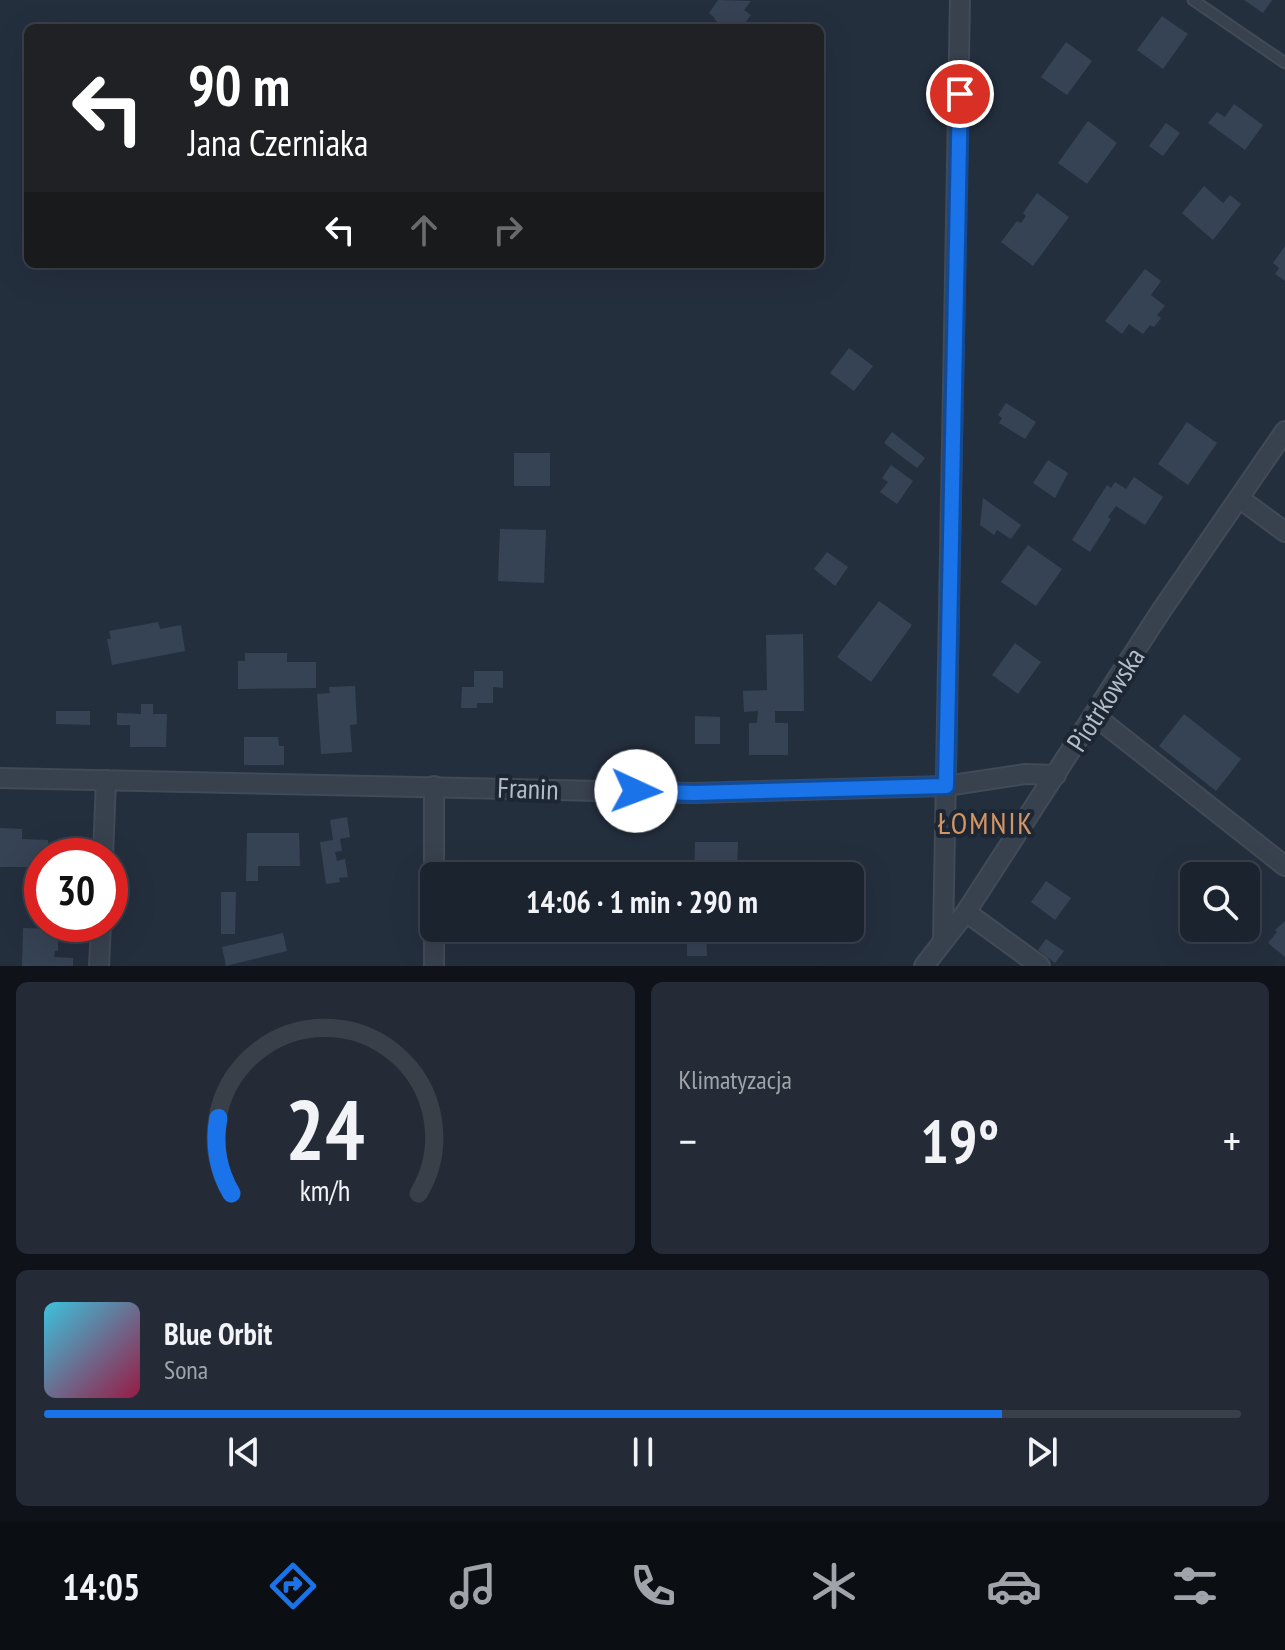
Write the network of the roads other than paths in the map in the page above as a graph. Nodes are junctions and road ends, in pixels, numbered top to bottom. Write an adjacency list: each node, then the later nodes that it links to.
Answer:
1 (960, 0): 12 (street)
2 (1193, 0): 3 (lane)
3 (1285, 63)
4 (1285, 431): 5 (street, Piotrkowska)
5 (1239, 498): 6 (street); 7 (street, Piotrkowska)
6 (1285, 532)
7 (1095, 716): 8 (street, Piotrkowska); 15 (street)
8 (1056, 775): 12 (street, Franin); 16 (street, Piotrkowska)
9 (0, 778): 10 (street, Franin)
10 (106, 780): 11 (street, Franin); 13 (street)
11 (434, 786): 12 (street, Franin); 14 (street)
12 (946, 786): 17 (street)
13 (104, 838)
14 (434, 862)
15 (1285, 866)
16 (966, 912): 17 (street, Piotrkowska); 23 (street)
17 (943, 941): 22 (street, Piotrkowska)
18 (100, 942): 20 (street)
19 (434, 942): 21 (street)
20 (99, 966)
21 (434, 966)
22 (924, 966)
23 (1040, 966)

